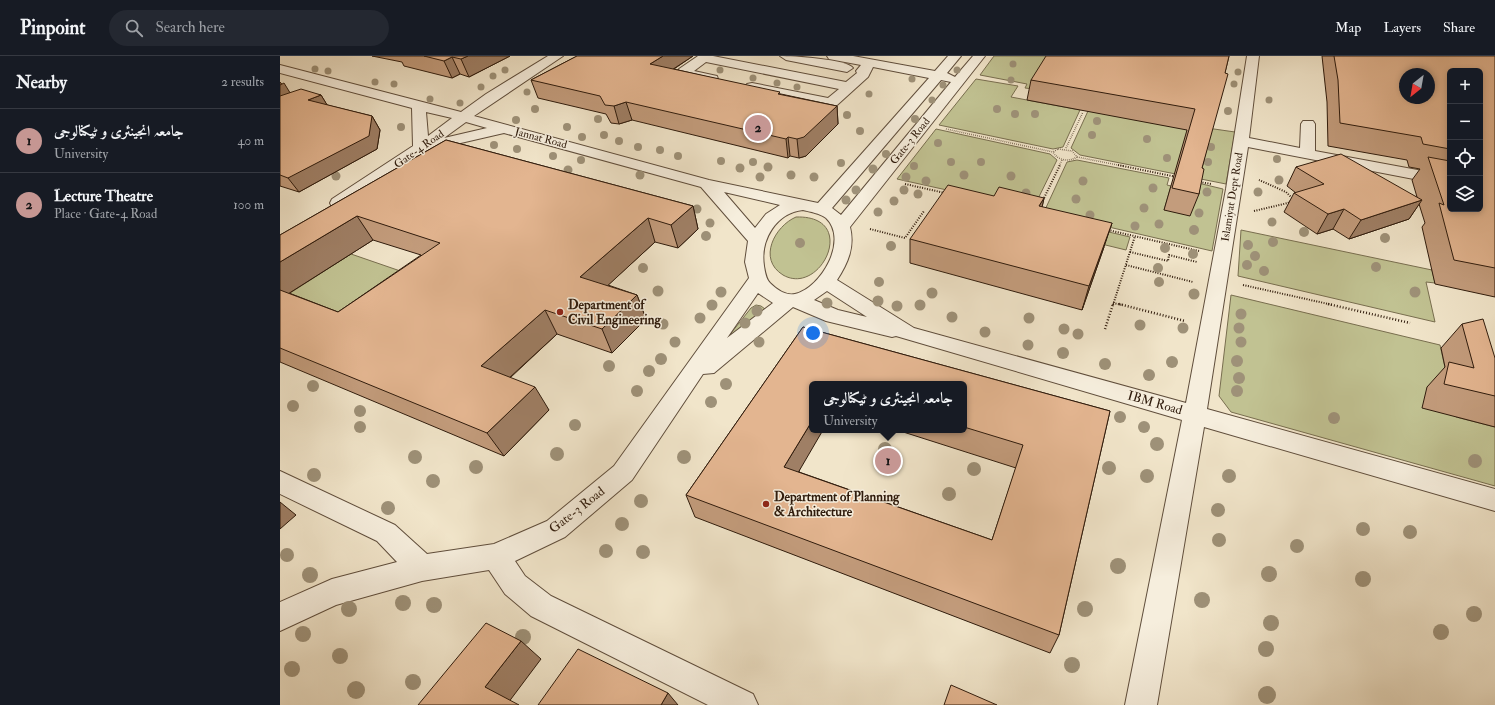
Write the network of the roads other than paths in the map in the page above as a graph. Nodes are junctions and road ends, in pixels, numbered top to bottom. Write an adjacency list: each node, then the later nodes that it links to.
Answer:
1 (557, 56): 18 (street, Gate-4 Road)
2 (786, 56): 8 (street)
3 (833, 56): 8 (street)
4 (955, 56): 10 (street)
5 (979, 56): 11 (street, Gate-3 Road)
6 (1253, 56): 21 (street)
7 (705, 57): 12 (street); 15 (street)
8 (866, 67): 10 (street); 15 (street)
9 (280, 70): 13 (street, Jannat Road)
10 (938, 75): 11 (street); 27 (street)
11 (959, 80): 29 (street, Gate-3 Road)
12 (725, 82)
13 (337, 84): 16 (street); 17 (street, Jannat Road)
14 (740, 85): 15 (street)
15 (849, 87)
16 (316, 93)
17 (419, 106): 18 (street, Jannat Road); 22 (street)
18 (463, 117): 20 (street, Jannat Road); 22 (street, Gate-4 Road)
19 (1308, 124): 23 (street)
20 (505, 128): 22 (street); 25 (street, Jannat Road)
21 (1241, 141): 23 (street, Islamiyat Dept Road); 36 (street, Islamiyat Dept Road)
22 (421, 148): 28 (street, Gate-4 Road)
23 (1307, 154): 24 (street, Islamiyat Dept Road)
24 (1447, 180)
25 (706, 184): 26 (street, Jannat Road); 30 (street)
26 (803, 205): 27 (street); 30 (street)
27 (822, 209): 29 (street)
28 (325, 212)
29 (842, 224): 32 (street)
30 (757, 240): 31 (street)
31 (758, 279): 33 (street); 35 (street, Gate-3 Road)
32 (826, 282): 33 (street); 34 (street, IBM Road)
33 (792, 300): 34 (street); 35 (street)
34 (907, 333): 36 (street, IBM Road)
35 (686, 383): 39 (street, Gate-3 Road)
36 (1196, 414): 38 (street, IBM Road); 43 (street, Islamiyat Dept Road)
37 (280, 482): 40 (street)
38 (1495, 500)
39 (496, 556): 40 (street, Gate-3 Road); 42 (street)
40 (422, 568): 41 (street, Gate-3 Road)
41 (280, 617)
42 (742, 705)
43 (1141, 705)

